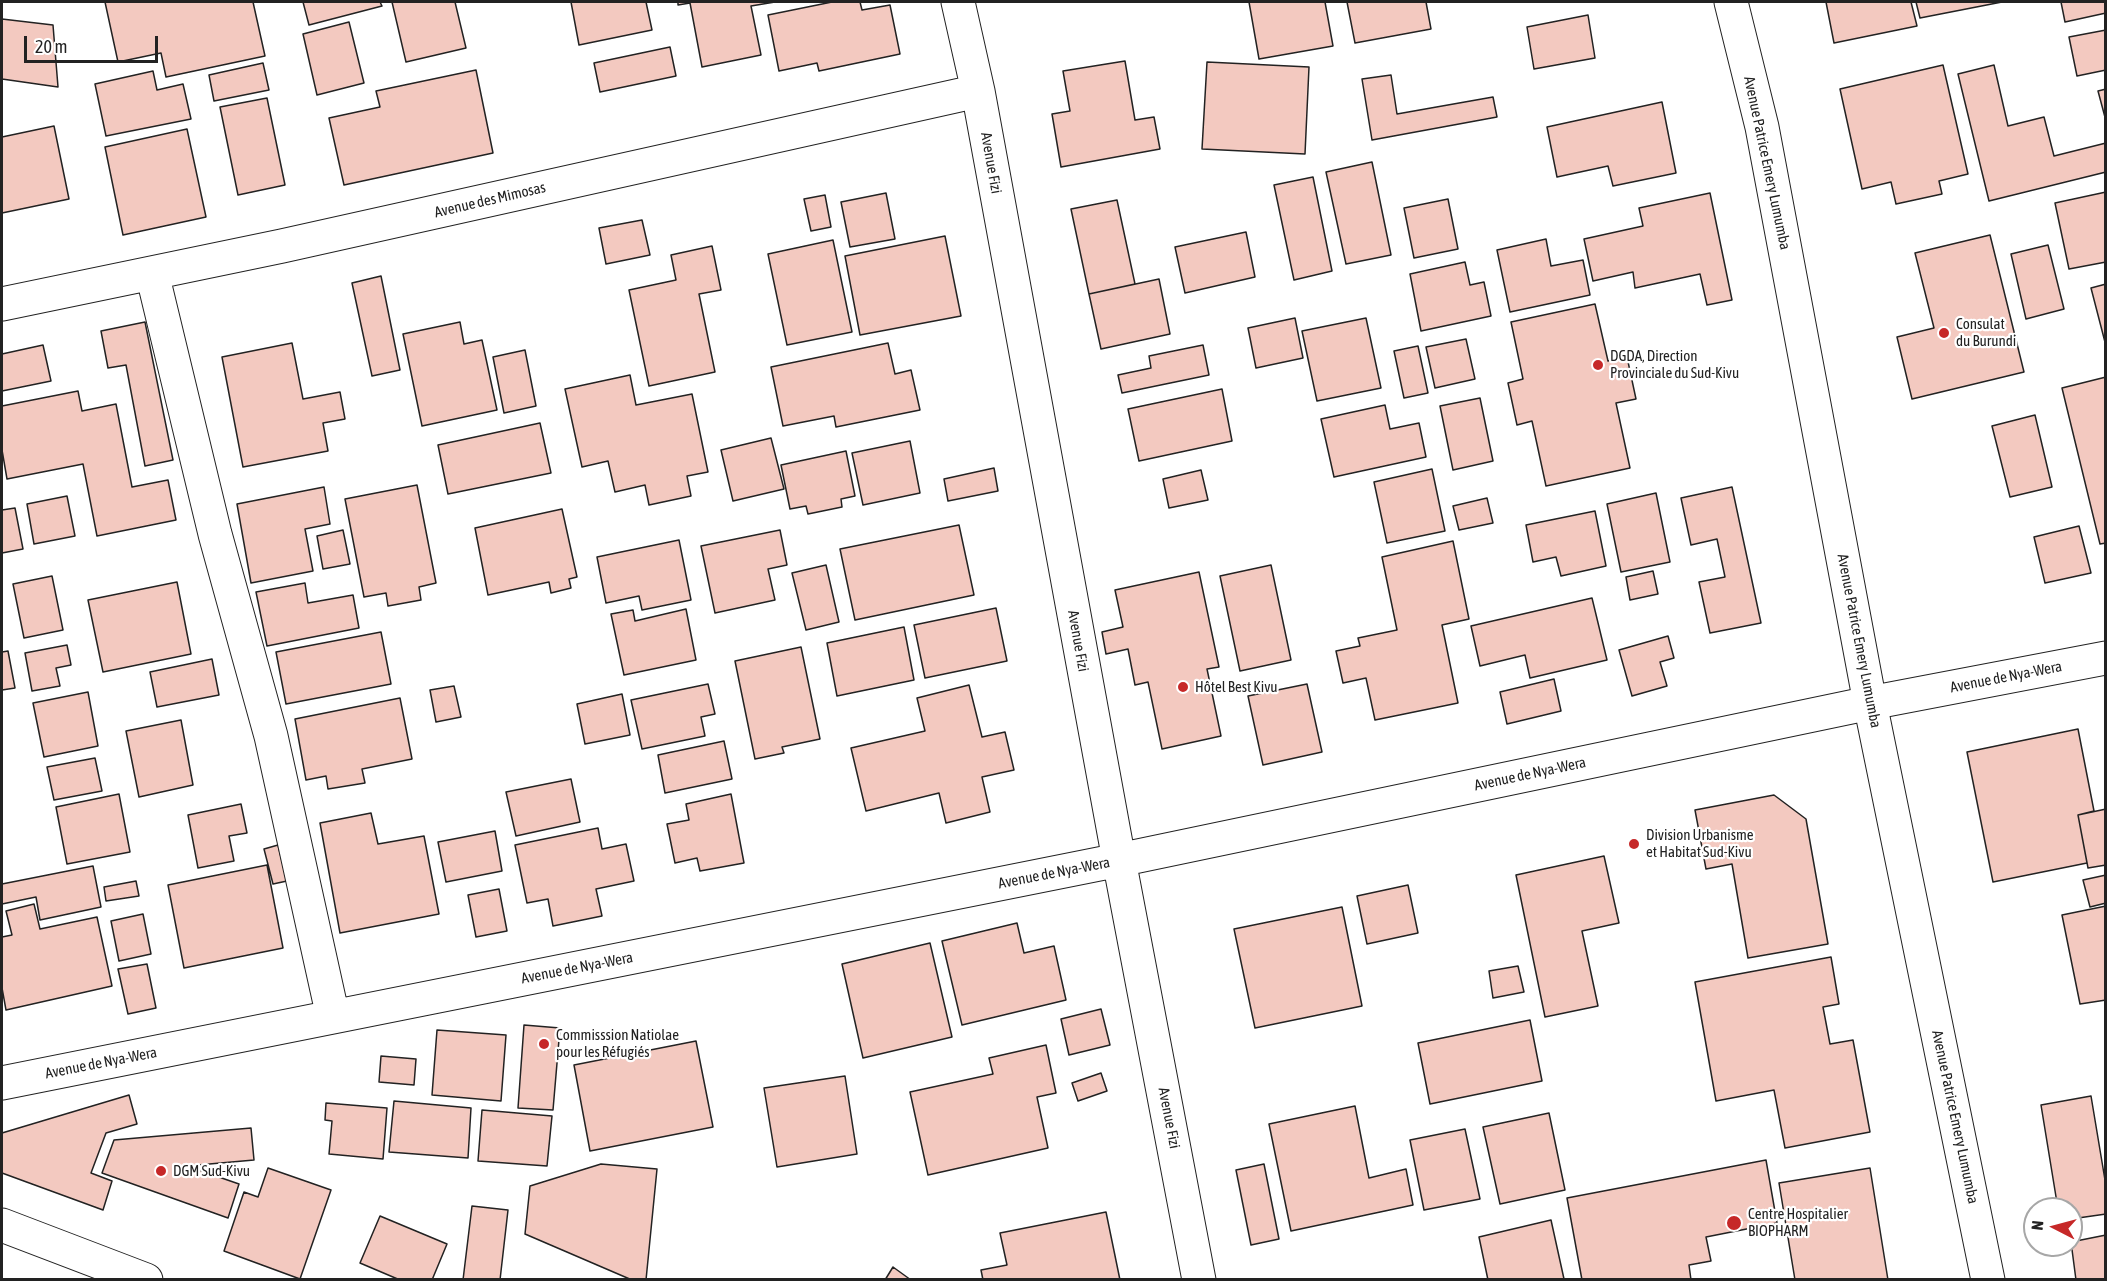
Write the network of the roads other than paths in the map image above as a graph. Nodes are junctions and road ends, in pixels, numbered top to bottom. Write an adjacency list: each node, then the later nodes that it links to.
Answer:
1 (958, 2): 3 (street, Avenue Fizi)
2 (1731, 2): 7 (street, Avenue Patrice Emery Lumumba)
3 (978, 91): 4 (street, Avenue des Mimosas); 8 (street, Avenue Fizi)
4 (152, 273): 5 (street, Avenue des Mimosas); 9 (street)
5 (2, 304)
6 (2106, 658): 7 (street, Avenue de Nya-Wera)
7 (1870, 703): 8 (street, Avenue de Nya-Wera); 14 (street, Avenue Patrice Emery Lumumba)
8 (1119, 860): 9 (street, Avenue de Nya-Wera); 13 (street, Avenue Fizi)
9 (333, 1017): 10 (street, Avenue de Nya-Wera)
10 (2, 1083)
11 (2, 1224): 12 (street)
12 (146, 1280)
13 (1199, 1280)
14 (1988, 1280)

